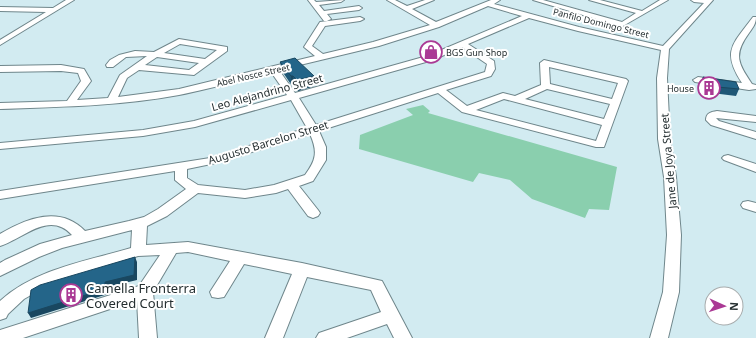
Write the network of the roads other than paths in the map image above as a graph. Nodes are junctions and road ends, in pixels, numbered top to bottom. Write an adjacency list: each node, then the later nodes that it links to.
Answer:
1 (71, 0): 17 (street)
2 (341, 0): 12 (street)
3 (347, 0): 18 (street)
4 (390, 0): 16 (street)
5 (431, 0): 16 (street)
6 (497, 0): 14 (street, Abel Nosce Street)
7 (536, 0): 25 (street)
8 (597, 0): 19 (street)
9 (665, 0): 19 (street)
10 (694, 0): 11 (street)
11 (710, 1): 31 (street)
12 (313, 2): 18 (street)
13 (10, 3): 15 (street)
14 (487, 4): 20 (street, Panfilo Domingo Street); 24 (street, Abel Nosce Street)
15 (0, 9): 17 (street)
16 (406, 9): 24 (street)
17 (53, 10): 29 (street)
18 (322, 13): 23 (street)
19 (643, 13): 25 (street)
20 (529, 15): 28 (street, Panfilo Domingo Street); 30 (street, Leo Alejandrino Street)
21 (360, 19): 23 (street)
22 (756, 19): 26 (street)
23 (328, 23): 33 (street)
24 (436, 24): 33 (street, Abel Nosce Street)
25 (622, 24): 28 (street)
26 (747, 31): 27 (street); 41 (street)
27 (756, 33)
28 (604, 35): 31 (street, Panfilo Domingo Street)
29 (0, 44)
30 (464, 44): 42 (street, Augusto Barcelon Street); 43 (street, Leo Alejandrino Street)
31 (665, 49): 79 (street, Jane de Joya Street)
32 (154, 55): 34 (street); 34 (street); 35 (street); 36 (street)
33 (322, 58): 38 (street, Abel Nosce Street)
34 (208, 62): 36 (street)
35 (110, 65)
36 (136, 67): 45 (street)
37 (0, 69): 47 (street)
38 (274, 70): 43 (street); 45 (street, Abel Nosce Street)
39 (698, 80): 41 (street)
40 (546, 86): 44 (street); 46 (street); 46 (street)
41 (752, 87)
42 (439, 89): 49 (street); 52 (street, Augusto Barcelon Street)
43 (292, 97): 52 (street); 54 (street, Leo Alejandrino Street)
44 (517, 99): 49 (street); 51 (street)
45 (111, 101): 47 (street, Abel Nosce Street)
46 (614, 102): 51 (street)
47 (70, 104): 48 (street, Abel Nosce Street)
48 (0, 106)
49 (466, 110): 51 (street)
50 (756, 119): 53 (street)
51 (607, 123)
52 (314, 129): 56 (street, Augusto Barcelon Street); 58 (street)
53 (756, 136)
54 (0, 146)
55 (728, 158): 57 (street)
56 (181, 165): 59 (street); 60 (street, Augusto Barcelon Street)
57 (756, 168)
58 (291, 184): 59 (street); 61 (street)
59 (195, 189): 62 (street)
60 (0, 195)
61 (313, 213)
62 (140, 223): 63 (street); 66 (street)
63 (82, 237): 64 (street); 69 (street)
64 (0, 241)
65 (171, 249): 66 (street); 67 (street); 70 (street)
66 (138, 251): 72 (street)
67 (240, 258): 68 (street); 71 (street)
68 (302, 269): 73 (street); 76 (street)
69 (0, 270)
70 (146, 291): 74 (street); 75 (street)
71 (218, 292)
72 (0, 313)
73 (392, 315): 77 (street); 78 (street)
74 (0, 338)
75 (148, 338)
76 (274, 338)
77 (325, 338)
78 (403, 338)
79 (659, 338)

